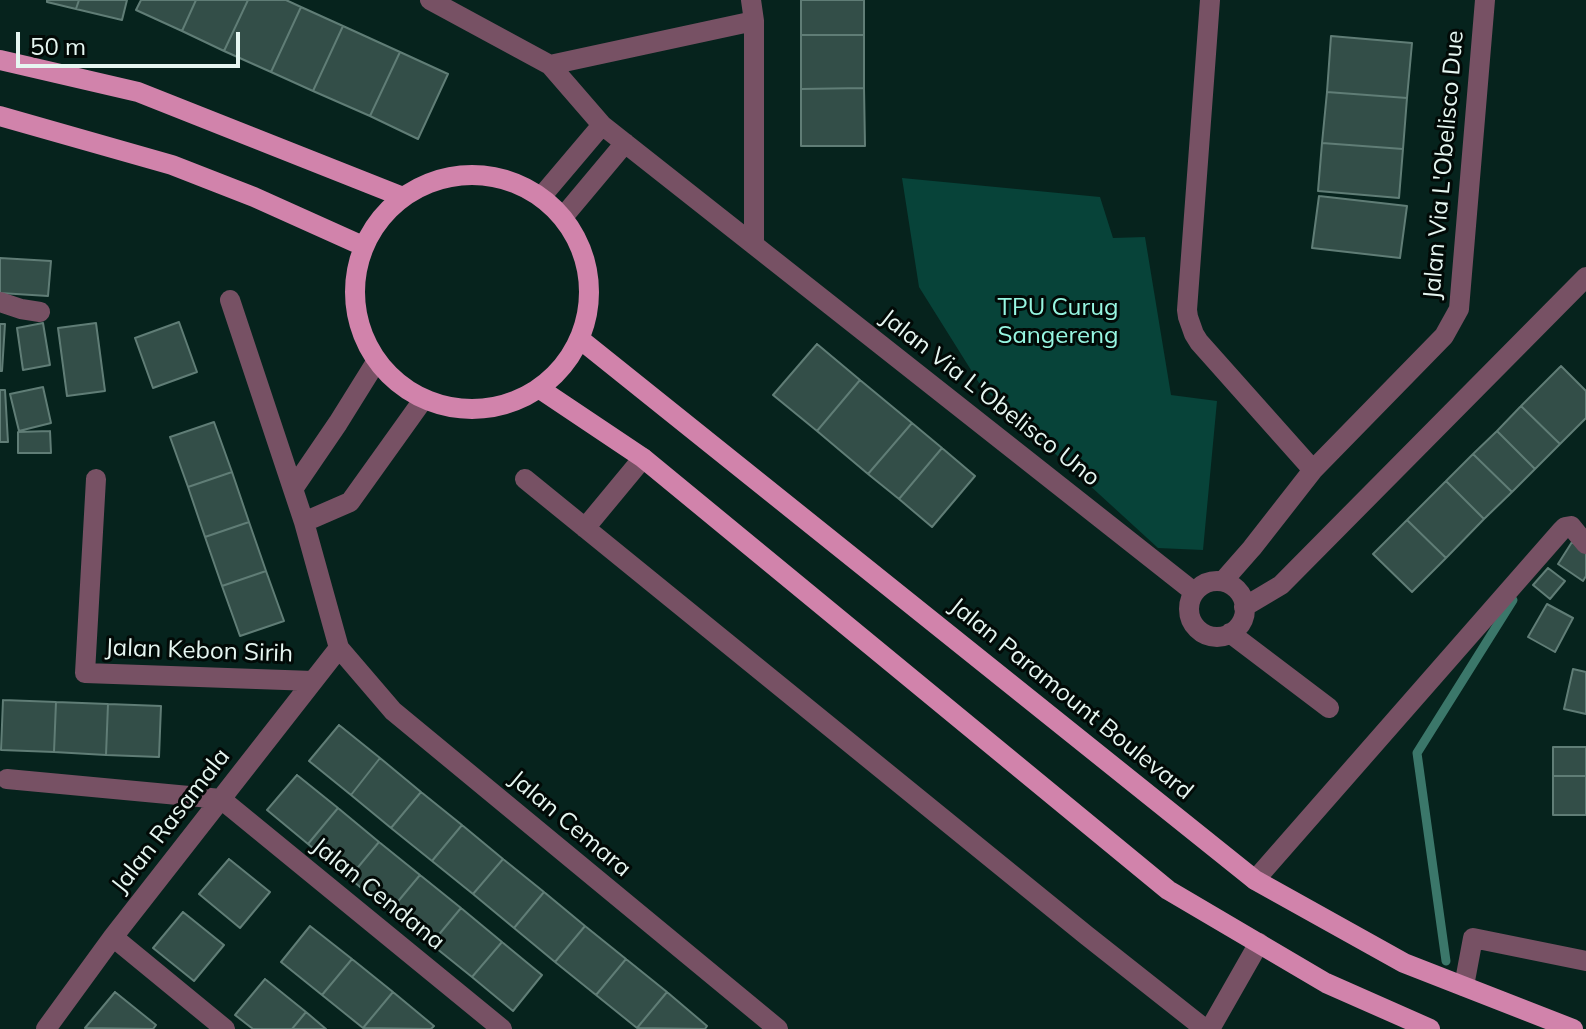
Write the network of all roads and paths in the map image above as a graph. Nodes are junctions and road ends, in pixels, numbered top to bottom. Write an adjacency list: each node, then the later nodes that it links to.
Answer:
1 (751, 0): 5 (street)
2 (1210, 0): 25 (street)
3 (1485, 0): 25 (street, Jalan Via L'Obelisco Due)
4 (436, 1): 7 (street, Jalan Via L'Obelisco Uno)
5 (754, 21): 7 (street); 14 (street)
6 (0, 60): 11 (main road)
7 (550, 65): 9 (street, Jalan Via L'Obelisco Uno)
8 (0, 116): 15 (main road)
9 (602, 125): 10 (street, Jalan Via L'Obelisco Uno); 12 (street)
10 (625, 143): 13 (street); 14 (street, Jalan Via L'Obelisco Uno)
11 (403, 197): 12 (main road); 15 (main road)
12 (541, 197): 13 (main road)
13 (563, 217): 20 (main road)
14 (754, 245): 33 (street, Jalan Via L'Obelisco Uno)
15 (363, 246): 21 (main road)
16 (1586, 277): 34 (street)
17 (230, 300): 28 (street)
18 (0, 302): 19 (street)
19 (40, 312)
20 (581, 340): 22 (main road); 41 (main road, Jalan Paramount Boulevard)
21 (376, 362): 23 (main road); 28 (street)
22 (540, 389): 23 (main road); 24 (main road)
23 (423, 400): 29 (street)
24 (643, 458): 30 (street); 43 (main road)
25 (1313, 470): 32 (street, Jalan Via L'Obelisco Due)
26 (96, 479): 37 (street, Jalan Kebon Sirih)
27 (525, 479): 30 (street)
28 (293, 489): 29 (street)
29 (304, 522): 36 (street)
30 (585, 528): 50 (street)
31 (1586, 544): 41 (street)
32 (1223, 581): 33 (street); 34 (street)
33 (1194, 592): 35 (street)
34 (1244, 607): 35 (street)
35 (1230, 633): 38 (street)
36 (339, 648): 37 (street, Jalan Rasamala); 49 (street, Jalan Cemara)
37 (313, 681): 40 (street, Jalan Rasamala)
38 (1329, 708)
39 (7, 779): 40 (street)
40 (221, 799): 42 (street, Jalan Rasamala); 48 (street, Jalan Cendana)
41 (1255, 880): 45 (main road, Jalan Paramount Boulevard)
42 (113, 937): 46 (street, Jalan Rasamala); 47 (street)
43 (1259, 943): 50 (street); 51 (main road)
44 (1586, 961): 45 (street)
45 (1464, 986): 52 (main road, Jalan Paramount Boulevard)
46 (46, 1029)
47 (225, 1029)
48 (502, 1029)
49 (778, 1029)
50 (1208, 1029)
51 (1430, 1029)
52 (1573, 1029)

